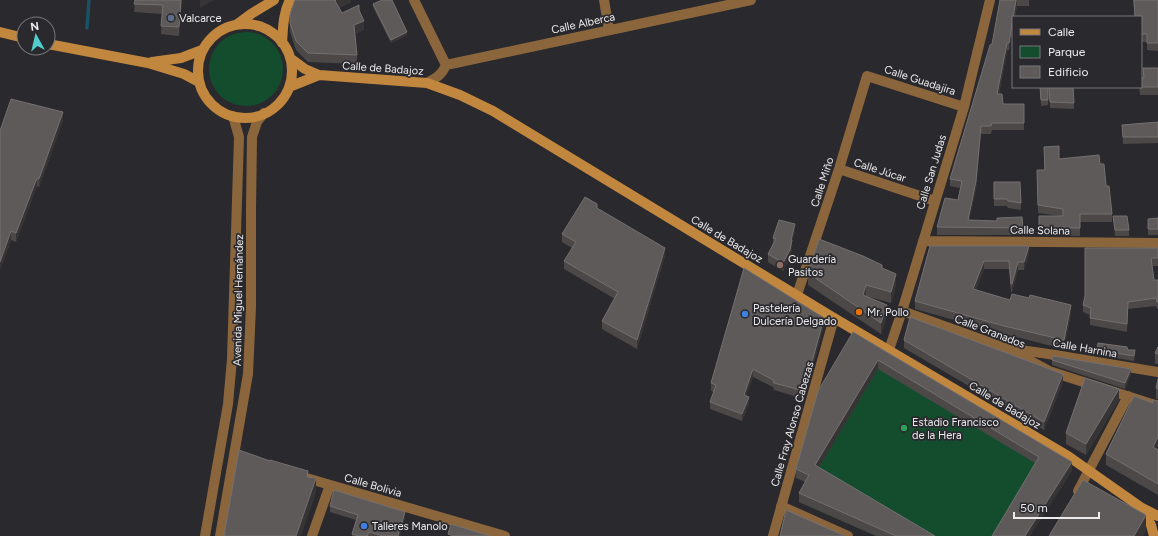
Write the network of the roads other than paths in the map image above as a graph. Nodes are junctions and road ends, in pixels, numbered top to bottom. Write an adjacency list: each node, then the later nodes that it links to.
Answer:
1 (274, 0): 7 (street)
2 (290, 0): 11 (street)
3 (414, 0): 16 (street)
4 (604, 0): 8 (street)
5 (751, 0): 8 (street, Calle Alberca)
6 (990, 0): 22 (street, Calle San Judas)
7 (236, 26): 11 (street); 13 (street)
8 (608, 30): 16 (street, Calle Alberca)
9 (0, 32): 10 (street)
10 (16, 36)
11 (282, 43): 14 (street)
12 (56, 46): 15 (street)
13 (202, 50): 15 (street); 19 (street)
14 (290, 58): 17 (street, Calle de Badajoz); 21 (street)
15 (148, 63): 19 (street)
16 (446, 65): 20 (street)
17 (319, 75): 20 (street, Calle de Badajoz); 21 (street, Calle de Badajoz)
18 (867, 76): 22 (street, Calle Guadajira); 25 (street, Calle Miño)
19 (199, 82): 24 (street)
20 (427, 83): 29 (street, Calle de Badajoz)
21 (289, 87): 23 (street)
22 (964, 107): 26 (street, Calle San Judas)
23 (264, 113): 24 (street); 45 (street, Avenida Miguel Hernández)
24 (233, 116): 44 (street, Avenida Miguel Hernández)
25 (839, 169): 26 (street, Calle Júcar); 29 (street, Calle Miño)
26 (935, 201): 27 (street, Calle San Judas)
27 (923, 241): 28 (street, Calle Solana); 30 (street, Calle San Judas)
28 (1158, 243)
29 (797, 295): 31 (street, Calle de Badajoz)
30 (902, 311): 32 (street, Calle Granados); 33 (street, Calle San Judas)
31 (834, 318): 33 (street, Calle de Badajoz); 41 (street, Calle Fray Alonso Cabezas)
32 (1008, 349): 34 (street, Calle Harnina); 35 (street, Calle Granados)
33 (889, 350): 37 (street, Calle de Badajoz)
34 (1158, 372)
35 (1128, 396): 36 (street, Calle Granados); 37 (street)
36 (1158, 406)
37 (1090, 470): 40 (street); 42 (street, Calle de Badajoz)
38 (293, 474): 39 (street, Calle Bolivia)
39 (330, 485): 46 (street); 47 (street, Calle Bolivia)
40 (1074, 498)
41 (781, 506): 48 (street, Calle Fray Alonso Cabezas); 49 (street)
42 (1142, 508): 43 (street, Calle de Badajoz); 50 (street, Calle de Badajoz)
43 (1158, 516)
44 (205, 536)
45 (220, 536)
46 (312, 536)
47 (505, 536)
48 (773, 536)
49 (848, 536)
50 (1154, 536)

